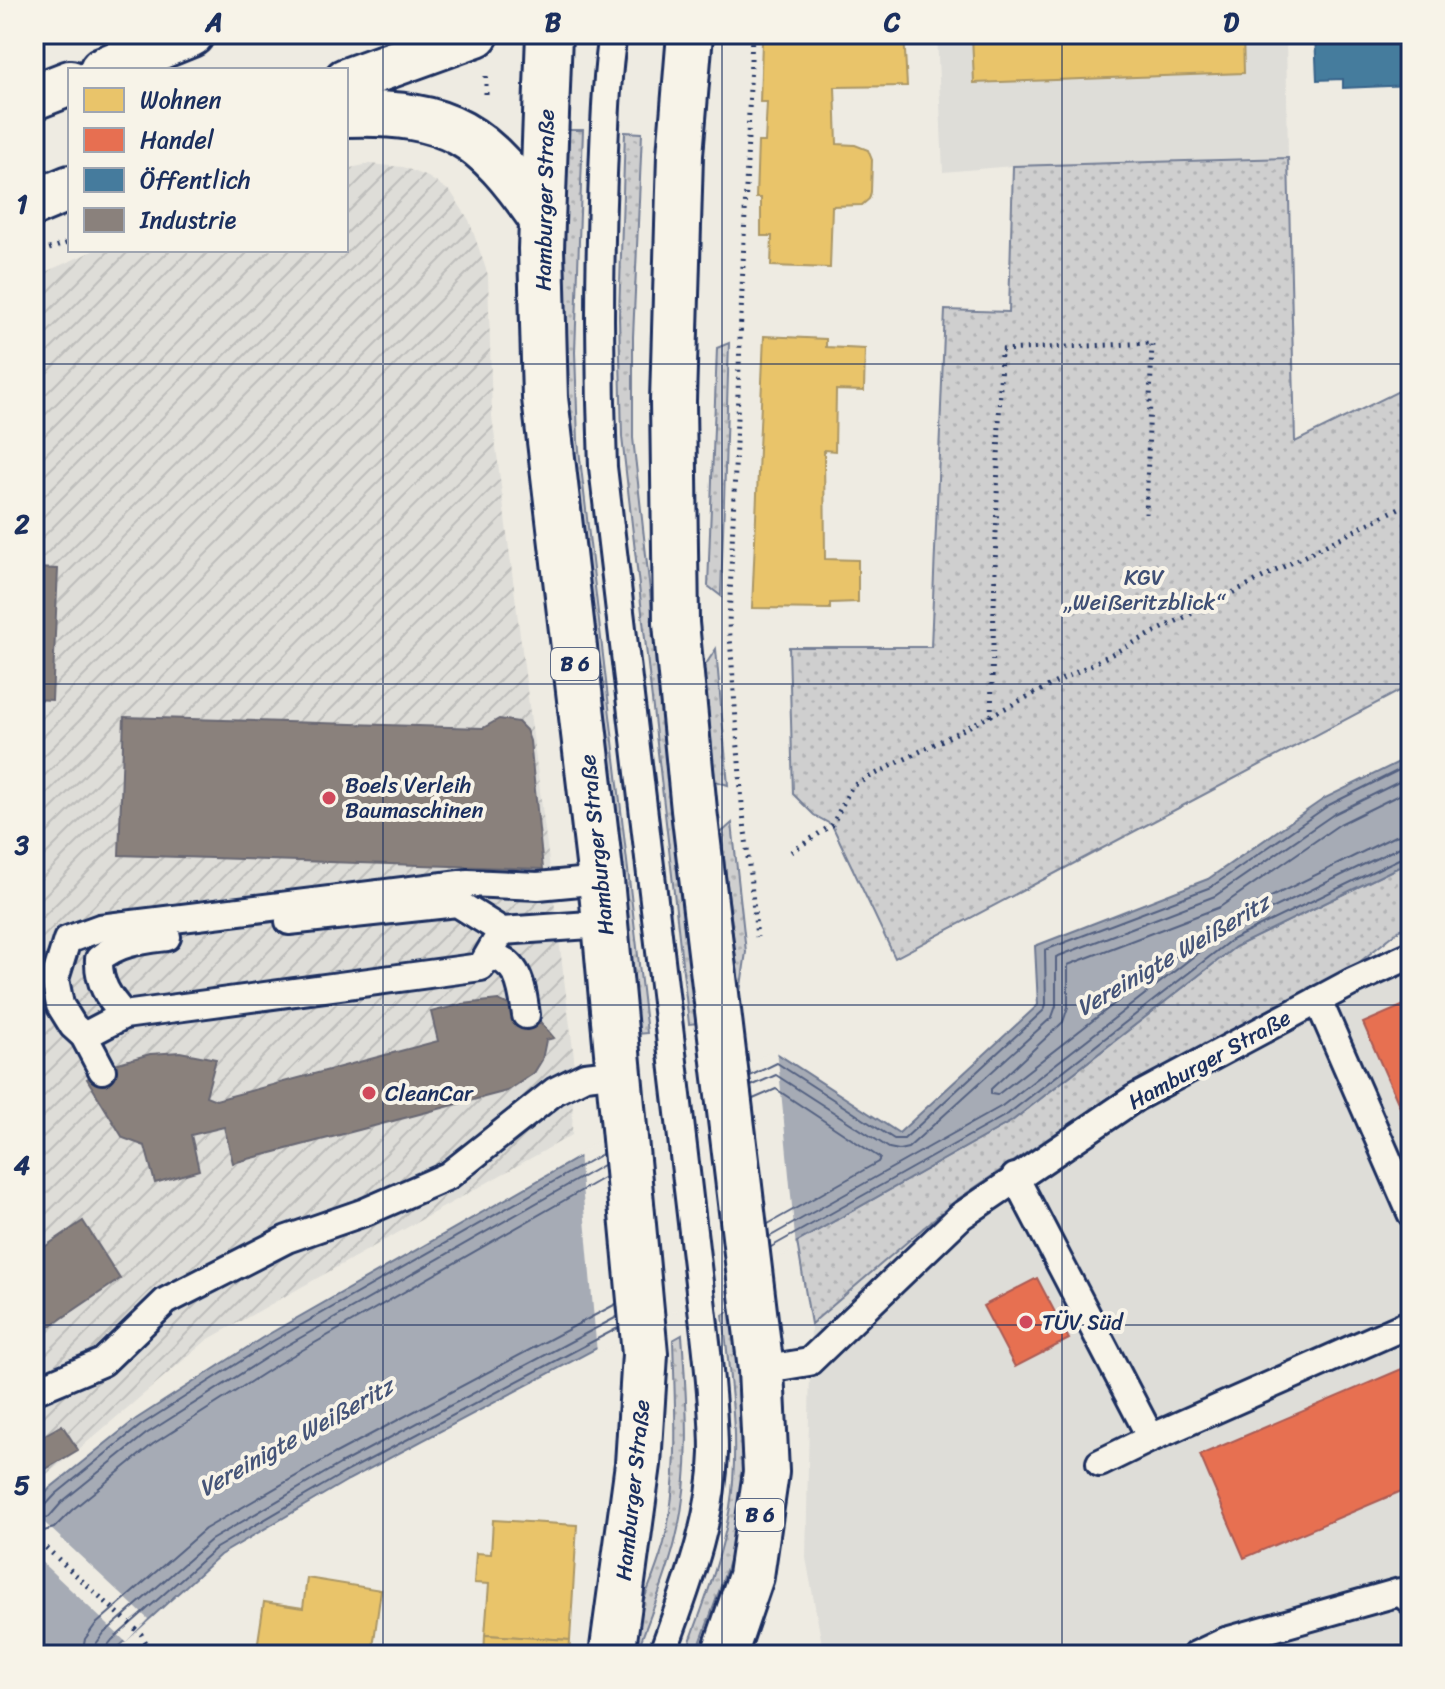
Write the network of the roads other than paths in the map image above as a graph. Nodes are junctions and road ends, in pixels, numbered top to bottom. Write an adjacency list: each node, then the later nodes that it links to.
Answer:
1 (191, 34): 6 (main road)
2 (476, 34): 7 (main road)
3 (549, 34): 13 (main road, Hamburger Straße / B 6)
4 (613, 34): 37 (lane)
5 (690, 34): 30 (main road, B 6)
6 (107, 68)
7 (348, 80)
8 (68, 84): 9 (main road)
9 (34, 97)
10 (348, 114): 13 (main road)
11 (68, 189): 12 (main road)
12 (34, 203)
13 (541, 218): 14 (main road, Hamburger Straße / B 6)
14 (601, 880): 15 (main road, Hamburger Straße / B 6); 24 (lane)
15 (605, 924): 16 (lane); 26 (main road, Hamburger Straße / B 6)
16 (502, 931): 18 (lane); 22 (lane)
17 (1411, 937): 20 (lane)
18 (489, 955): 22 (lane); 23 (lane)
19 (1411, 955): 20 (lane, Hamburger Straße)
20 (1364, 977): 21 (lane, Hamburger Straße)
21 (1318, 1000): 27 (lane, Hamburger Straße); 28 (lane)
22 (124, 1015): 24 (lane)
23 (526, 1015)
24 (84, 1036): 25 (lane)
25 (102, 1070)
26 (622, 1091): 31 (lane); 36 (main road, Hamburger Straße / B 6)
27 (1015, 1177): 30 (lane, Hamburger Straße); 32 (lane)
28 (1411, 1213)
29 (1411, 1323): 32 (lane)
30 (761, 1370): 38 (main road, B 6)
31 (34, 1391)
32 (1151, 1438): 33 (lane)
33 (1100, 1463)
34 (1411, 1601): 35 (lane)
35 (1226, 1648): 39 (lane)
36 (612, 1655)
37 (662, 1655)
38 (724, 1655)
39 (1196, 1655)

